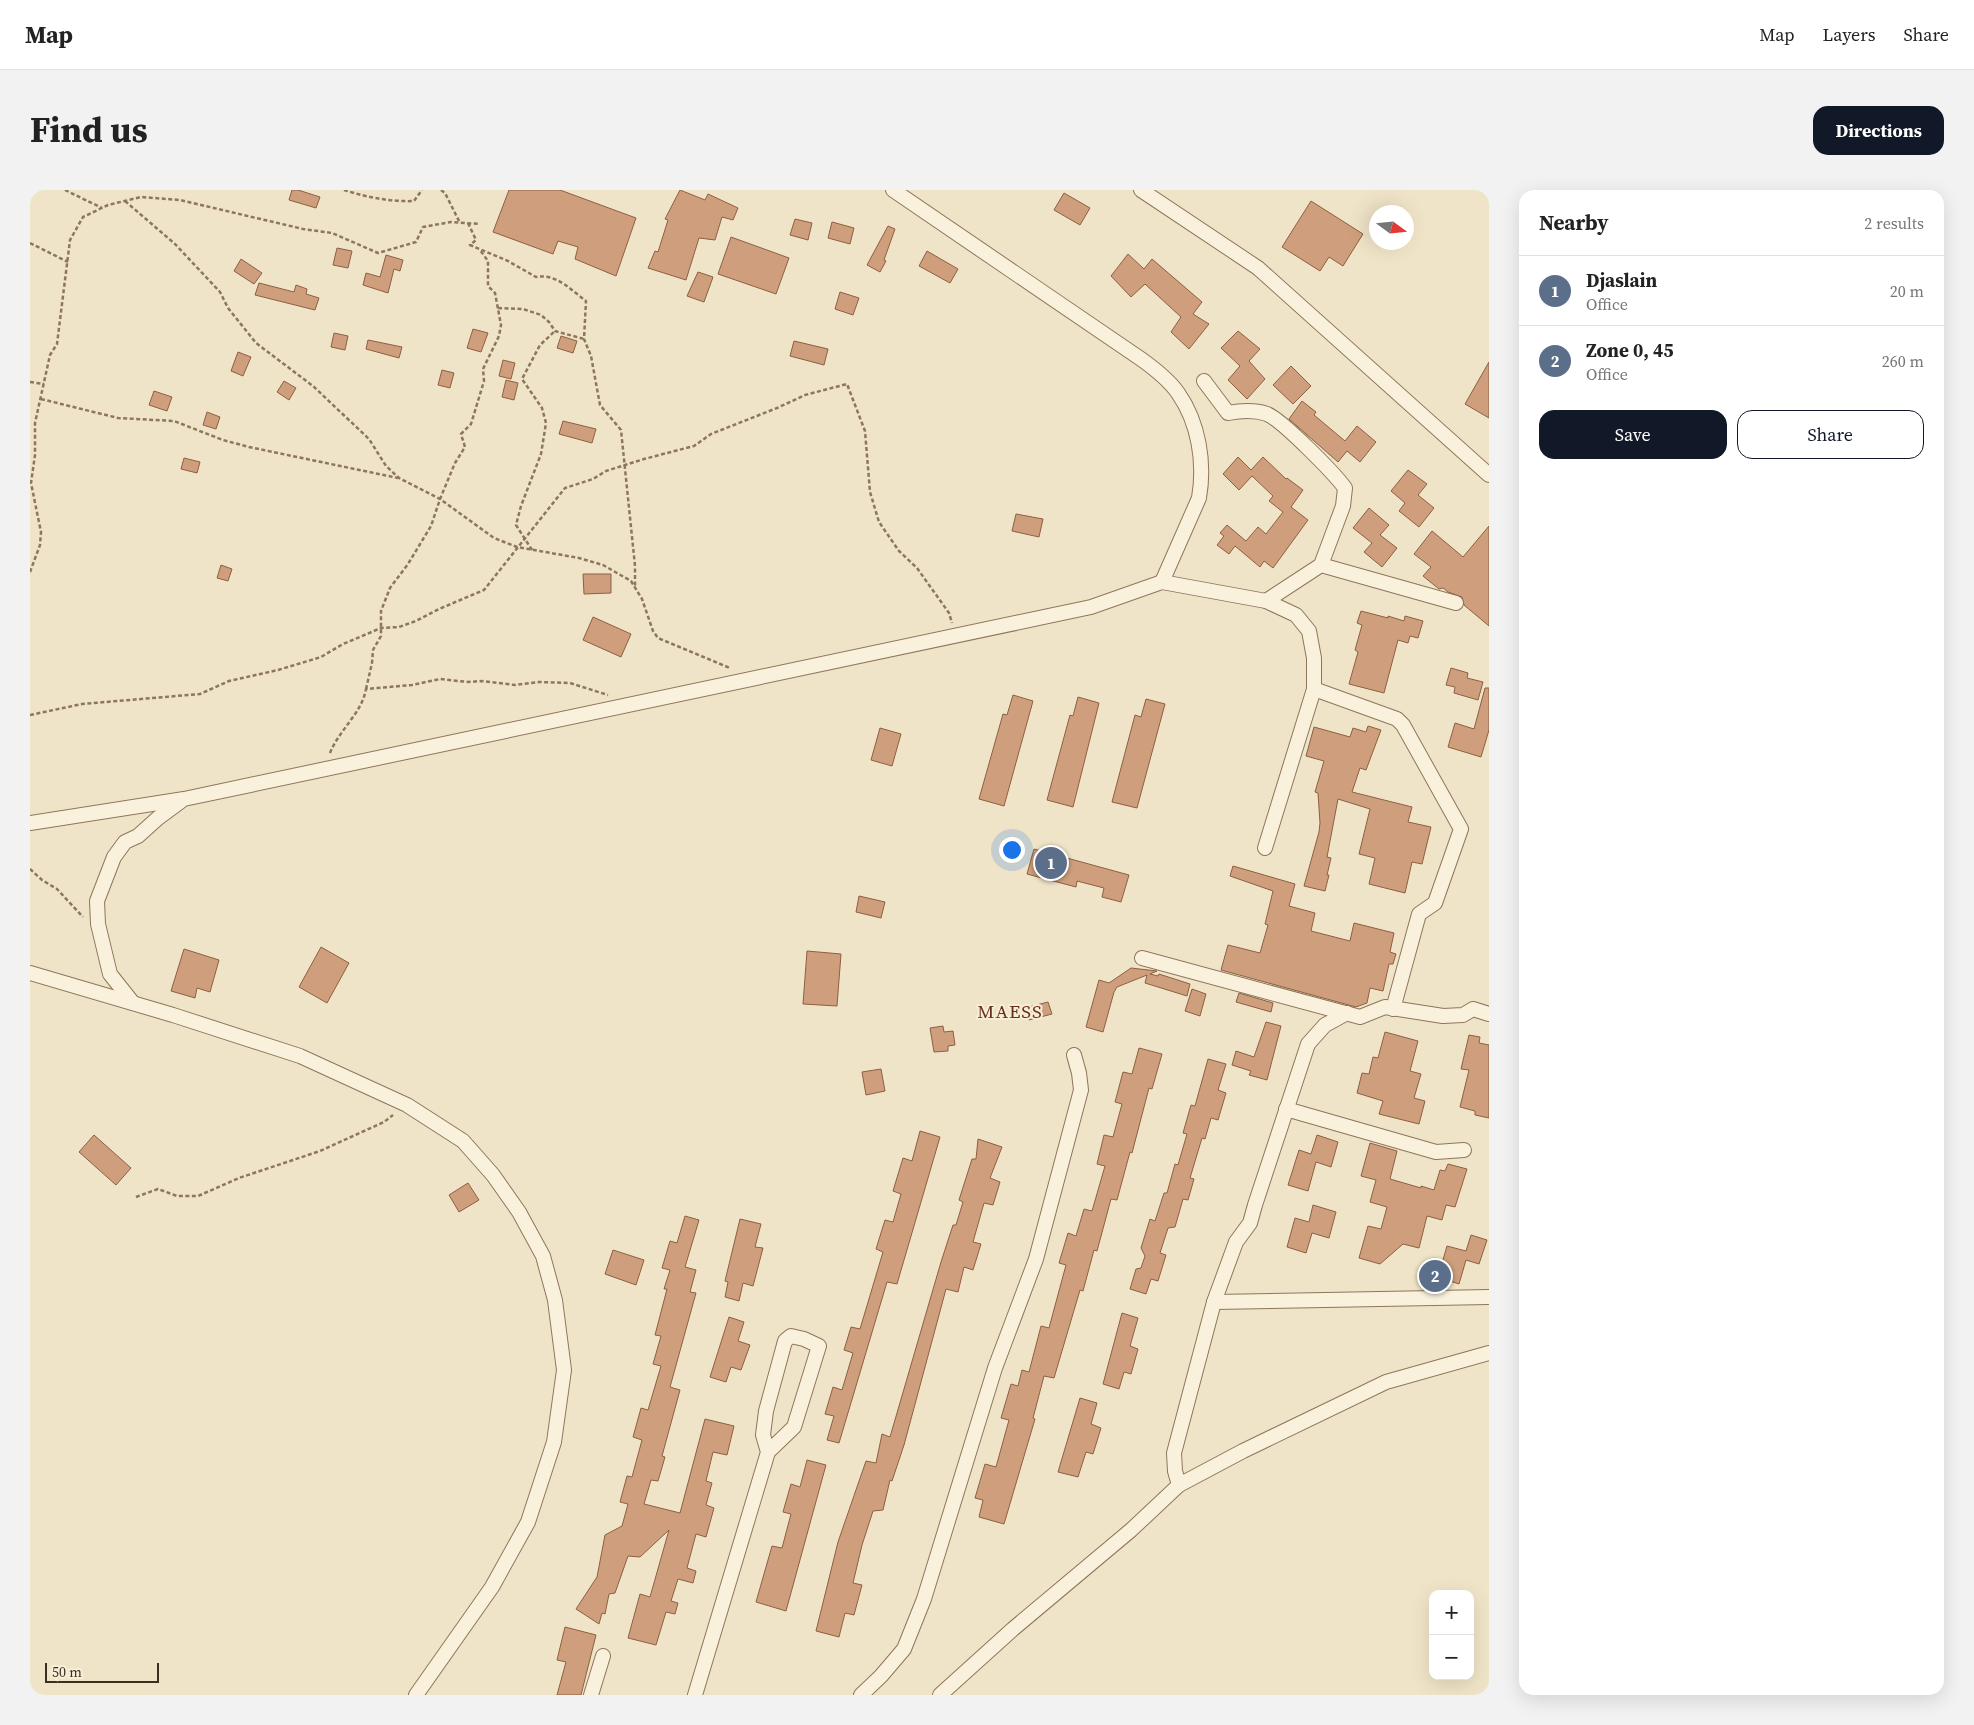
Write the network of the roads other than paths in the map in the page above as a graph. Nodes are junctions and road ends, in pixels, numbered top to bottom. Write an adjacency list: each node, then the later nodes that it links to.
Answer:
1 (893, 190): 6 (street)
2 (1141, 190): 4 (street)
3 (1204, 381): 5 (street)
4 (1489, 474)
5 (1321, 565): 7 (street); 8 (street)
6 (1162, 582): 7 (street); 10 (street)
7 (1266, 601): 9 (street)
8 (1456, 603)
9 (1314, 689): 12 (street); 16 (street)
10 (184, 799): 11 (street); 15 (street)
11 (30, 823)
12 (1265, 848)
13 (1142, 958): 17 (street)
14 (30, 973): 15 (street)
15 (133, 1003): 28 (street)
16 (1393, 1009): 17 (street); 18 (street)
17 (1347, 1013): 20 (street)
18 (1489, 1014)
19 (1074, 1055): 31 (street)
20 (1286, 1110): 21 (street); 23 (street)
21 (1464, 1150)
22 (1489, 1297): 23 (street)
23 (1214, 1302): 26 (street)
24 (1489, 1353): 26 (street)
25 (768, 1452): 25 (street); 30 (street)
26 (1179, 1485): 32 (street)
27 (603, 1656): 29 (street)
28 (416, 1695)
29 (591, 1695)
30 (695, 1695)
31 (860, 1695)
32 (940, 1695)

